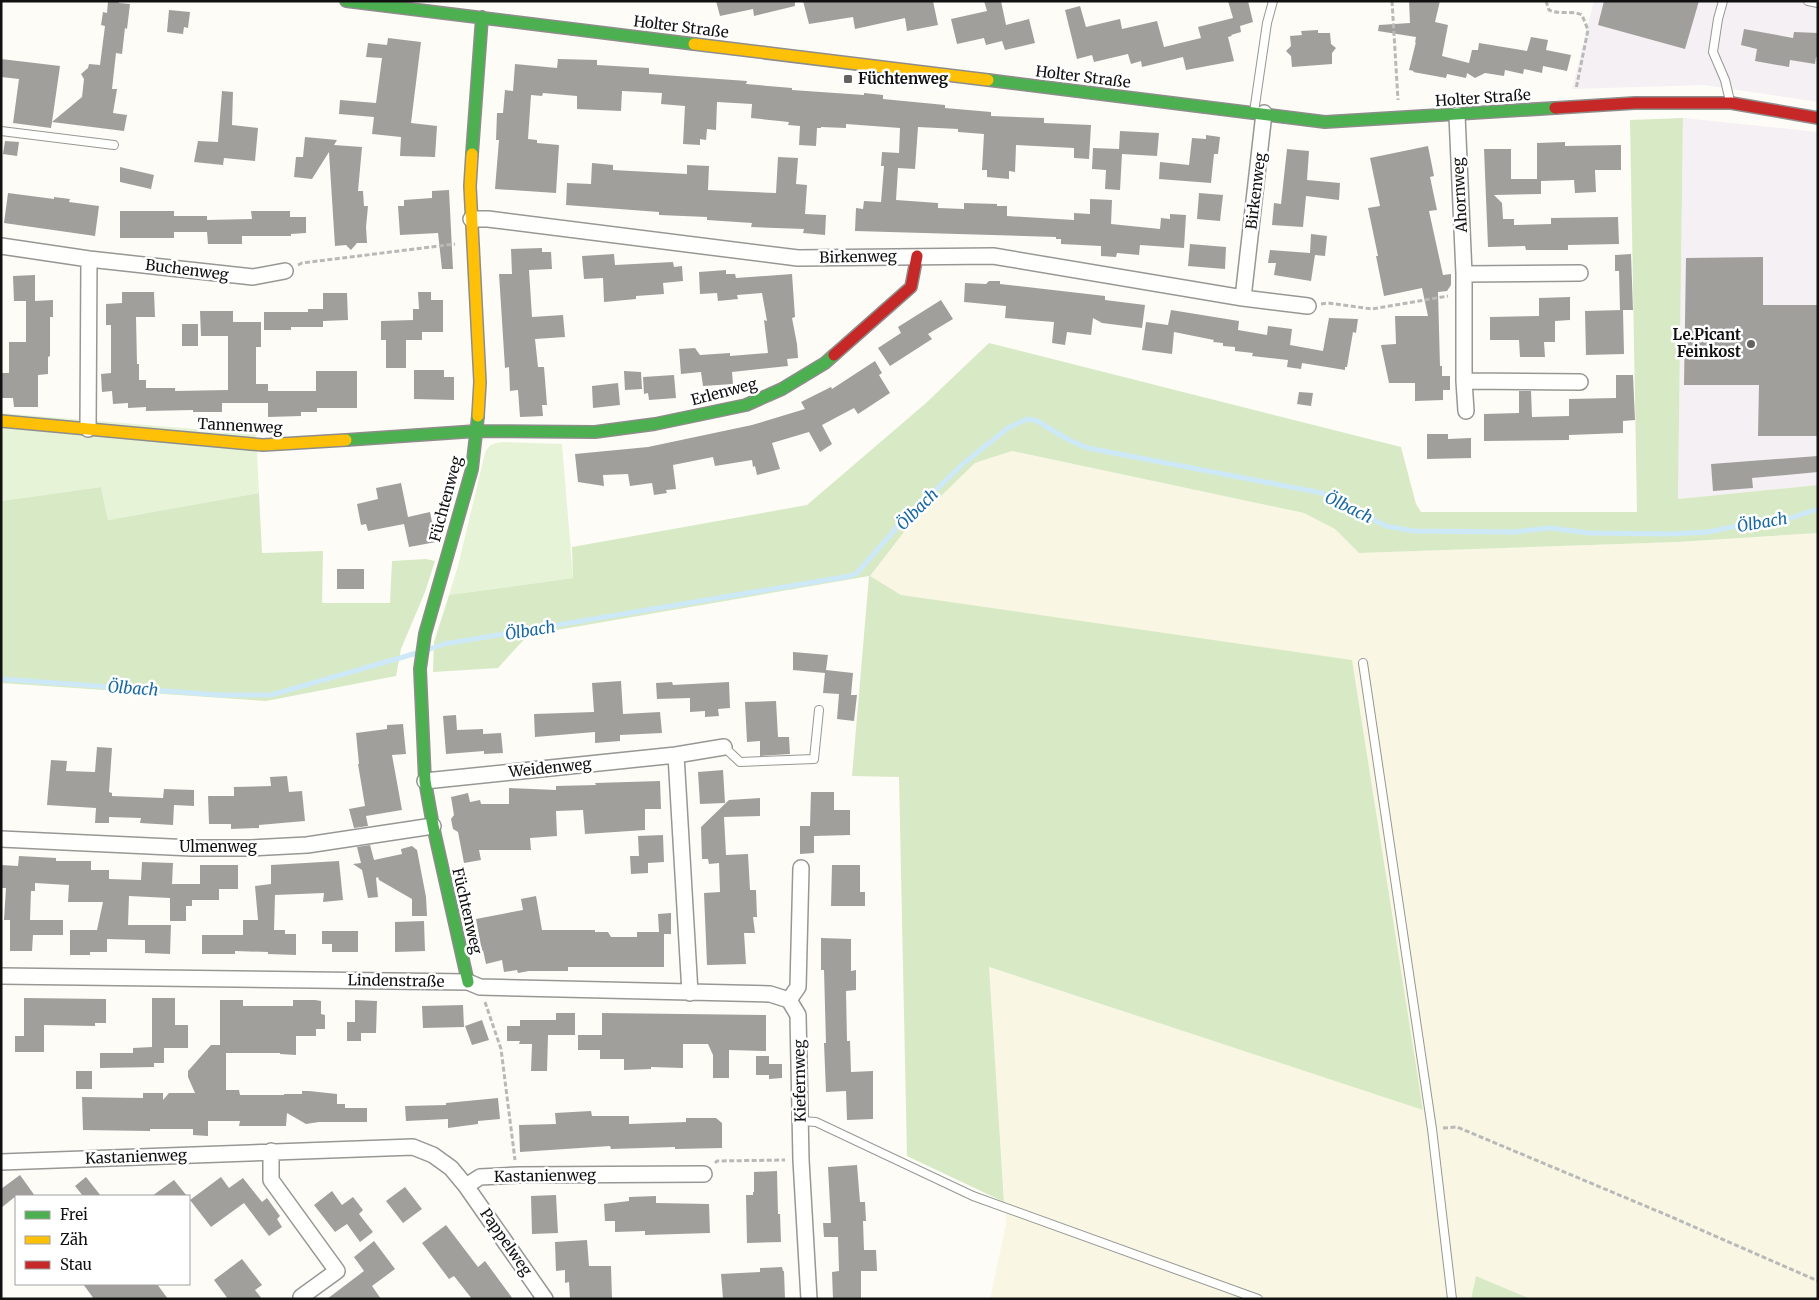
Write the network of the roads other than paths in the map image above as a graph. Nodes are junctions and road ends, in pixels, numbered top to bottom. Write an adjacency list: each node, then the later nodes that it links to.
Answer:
1 (346, 1): 5 (street, Holter Straße)
2 (1273, 1): 9 (lane)
3 (1723, 1): 8 (lane)
4 (1808, 1): 6 (lane)
5 (365, 2): 7 (street, Holter Straße)
6 (1818, 3)
7 (482, 17): 9 (street, Holter Straße); 14 (street, Füchtenweg)
8 (1731, 103): 10 (street, Holter Straße); 11 (street, Holter Straße)
9 (1259, 113): 10 (street, Holter Straße); 21 (street, Birkenweg)
10 (1456, 115): 20 (street, Ahornweg)
11 (1818, 118)
12 (1, 131): 13 (lane)
13 (114, 145)
14 (471, 218): 16 (street, Birkenweg); 28 (street, Füchtenweg)
15 (1, 246): 17 (street, Buchenweg)
16 (918, 256): 21 (street, Birkenweg); 28 (street, Erlenweg)
17 (89, 259): 18 (street, Buchenweg); 27 (street)
18 (285, 271)
19 (1580, 273): 20 (street)
20 (1464, 274): 23 (street, Ahornweg)
21 (1243, 298): 22 (street, Birkenweg)
22 (1308, 306)
23 (1464, 382): 24 (street); 25 (street, Ahornweg)
24 (1580, 382)
25 (1466, 411)
26 (1, 422): 27 (street, Tannenweg)
27 (88, 429): 28 (street, Tannenweg)
28 (477, 431): 33 (street, Füchtenweg)
29 (1363, 663): 50 (lane)
30 (819, 710): 31 (lane)
31 (724, 747): 32 (street, Weidenweg)
32 (676, 754): 33 (street, Weidenweg); 39 (street)
33 (425, 781): 34 (street, Füchtenweg)
34 (433, 826): 35 (street, Ulmenweg); 38 (street, Füchtenweg)
35 (1, 839)
36 (801, 868): 40 (street)
37 (1, 976): 38 (street, Lindenstraße)
38 (474, 984): 39 (street, Lindenstraße)
39 (690, 993): 40 (street, Lindenstraße)
40 (789, 1000): 41 (street, Kiefernweg)
41 (801, 1121): 48 (street, Kiefernweg); 49 (lane)
42 (271, 1151): 43 (street, Kastanienweg); 45 (street, Kastanienweg); 46 (street)
43 (1, 1162)
44 (704, 1174): 45 (street, Kastanienweg)
45 (466, 1186): 47 (street, Pappelweg)
46 (301, 1297)
47 (545, 1299)
48 (809, 1299)
49 (1258, 1299)
50 (1452, 1299)

